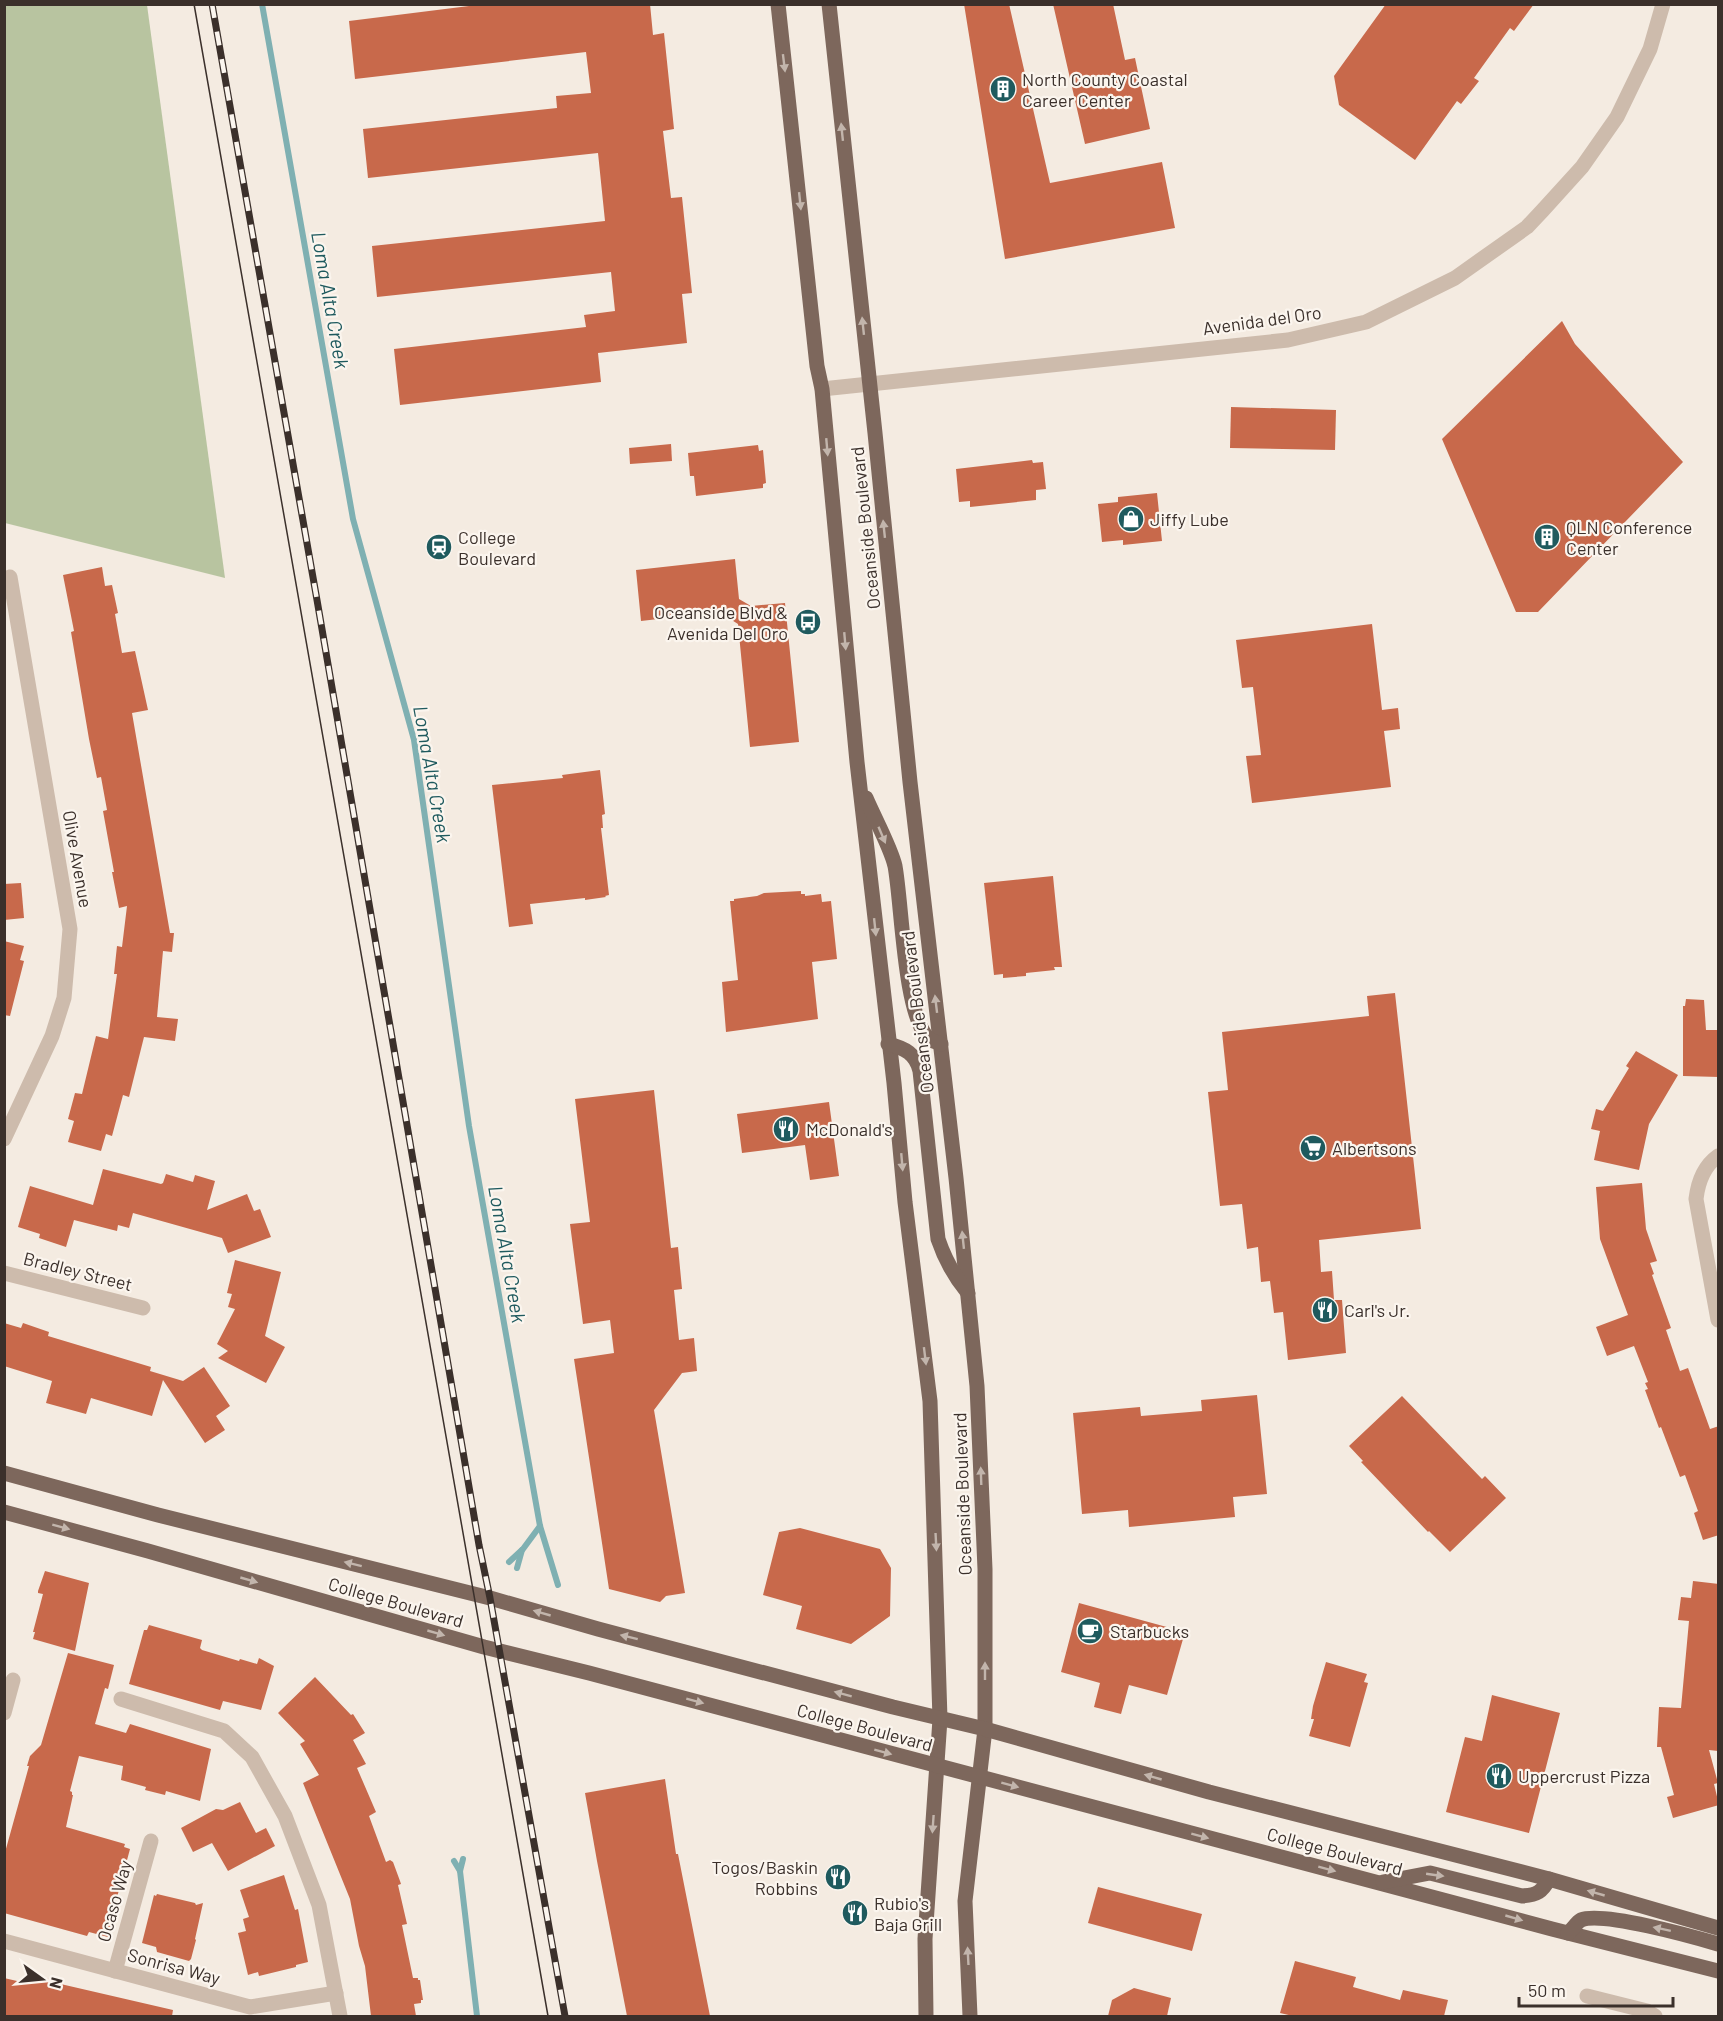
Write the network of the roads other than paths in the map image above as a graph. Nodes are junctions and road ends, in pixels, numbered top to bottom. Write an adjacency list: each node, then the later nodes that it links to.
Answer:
1 (778, 4): 5 (main road, Oceanside Boulevard, one-way to 5)
2 (829, 4): 4 (main road, Oceanside Boulevard, one-way to 2)
3 (1663, 4): 4 (street, Avenida del Oro)
4 (869, 384): 5 (street, Avenida del Oro); 9 (main road, Oceanside Boulevard, one-way to 4)
5 (822, 389): 7 (main road, Oceanside Boulevard, one-way to 7)
6 (10, 577): 10 (street, Olive Avenue)
7 (859, 781): 8 (main road, Oceanside Boulevard, one-way to 8); 9 (main road, one-way to 9)
8 (888, 1044): 13 (main road); 21 (main road, Oceanside Boulevard, one-way to 21)
9 (940, 1044): 13 (main road, Oceanside Boulevard, one-way to 9)
10 (4, 1139)
11 (1719, 1156): 15 (street)
12 (4, 1273): 14 (street, Bradley Street)
13 (968, 1293): 22 (main road, Oceanside Boulevard, one-way to 13)
14 (143, 1308)
15 (1719, 1320)
16 (4, 1473): 21 (main road, College Boulevard, one-way to 16)
17 (4, 1512): 23 (main road, College Boulevard, one-way to 23)
18 (14, 1680): 20 (street)
19 (120, 1699): 34 (street)
20 (4, 1713)
21 (940, 1719): 22 (main road, College Boulevard); 23 (main road, Oceanside Boulevard)
22 (985, 1729): 24 (main road, Oceanside Boulevard); 26 (main road, College Boulevard, one-way to 22)
23 (937, 1766): 24 (main road, College Boulevard); 38 (main road, Oceanside Boulevard, one-way to 38)
24 (979, 1777): 27 (main road, College Boulevard, one-way to 27); 39 (main road, Oceanside Boulevard, one-way to 24)
25 (151, 1842): 32 (street, Ocaso Way)
26 (1549, 1879): 27 (main road, one-way to 26); 28 (main road, College Boulevard, one-way to 26)
27 (1377, 1883): 29 (main road, College Boulevard, one-way to 29)
28 (1719, 1928)
29 (1568, 1933): 31 (main road, one-way to 29); 33 (main road, College Boulevard)
30 (4, 1941): 32 (street, Sonrisa Way)
31 (1719, 1944)
32 (115, 1971): 34 (street, Sonrisa Way)
33 (1719, 1971)
34 (336, 1994): 37 (street)
35 (1587, 1996): 36 (street)
36 (1611, 2009): 40 (street)
37 (340, 2016)
38 (926, 2016)
39 (970, 2016)
40 (1655, 2016)

